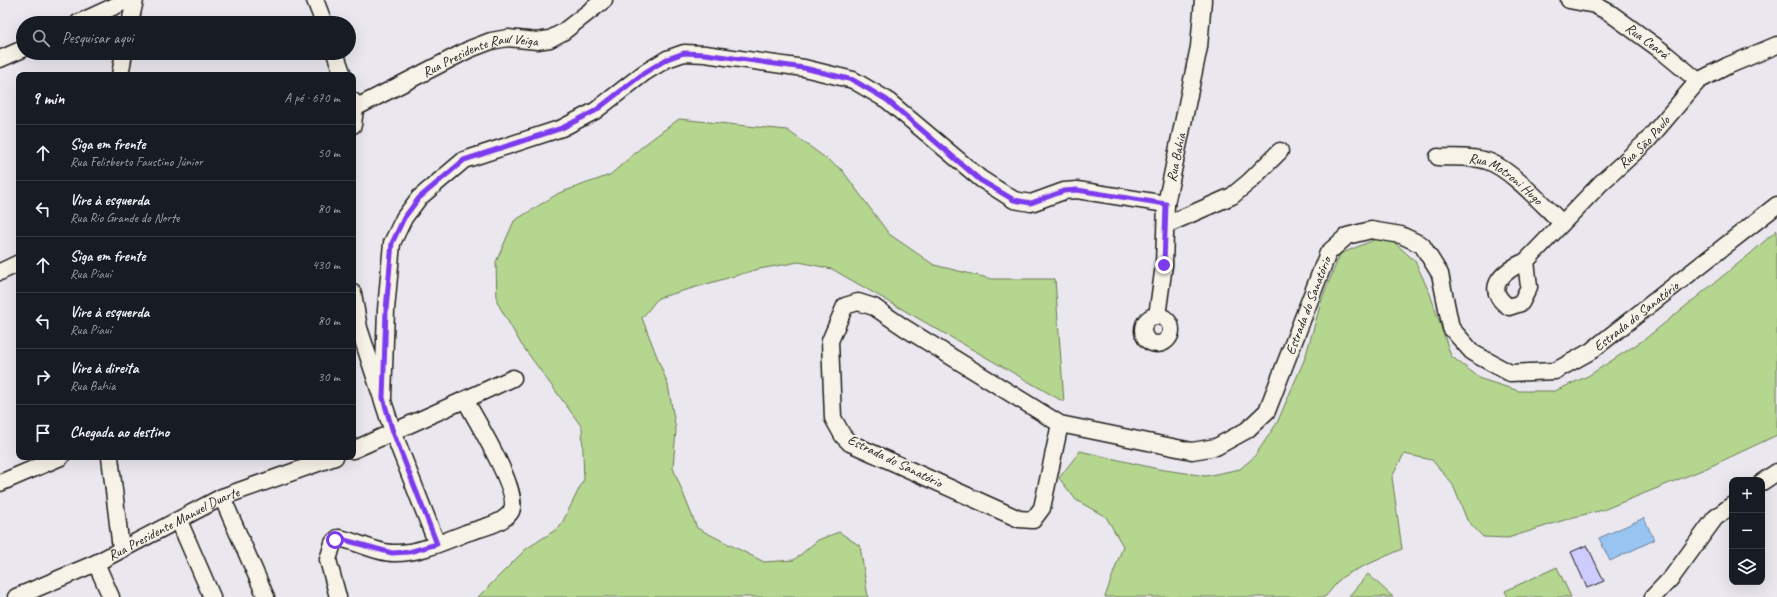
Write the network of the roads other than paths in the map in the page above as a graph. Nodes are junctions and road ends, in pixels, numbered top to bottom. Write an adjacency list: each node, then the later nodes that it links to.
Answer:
1 (128, 0): 7 (street)
2 (135, 0): 8 (street)
3 (315, 0): 9 (street)
4 (604, 0): 18 (street, Rua Presidente Raul Veiga)
5 (1204, 0): 21 (street, Rua Bahia)
6 (1569, 0): 17 (street, Rua Ceará)
7 (93, 16)
8 (132, 16)
9 (321, 16)
10 (1777, 45): 17 (street, Rua São Paulo)
11 (16, 52): 12 (street)
12 (0, 59)
13 (123, 60): 15 (street)
14 (338, 60): 16 (street)
15 (121, 72)
16 (342, 72)
17 (1698, 81): 23 (street, Rua São Paulo)
18 (356, 105)
19 (1280, 151): 24 (street)
20 (1438, 157): 23 (street, Rua Motroni Hugo)
21 (1166, 204): 24 (street, Rua Bahia); 31 (street)
22 (1777, 205): 33 (street, Estrada do Sanatório)
23 (1562, 223): 25 (street, Rua São Paulo)
24 (1166, 225): 28 (street, Rua Bahia)
25 (1526, 261)
26 (16, 265): 27 (street)
27 (0, 272)
28 (1157, 316)
29 (356, 329): 31 (street)
30 (513, 378): 32 (street)
31 (383, 398): 34 (street)
32 (466, 401): 34 (street); 45 (street)
33 (1060, 424): 33 (street, Estrada do Sanatório)
34 (393, 432): 35 (street); 45 (street)
35 (356, 449)
36 (54, 460): 41 (street)
37 (110, 460): 46 (street)
38 (327, 460): 42 (street, Rua Presidente Manuel Duarte)
39 (1777, 472): 40 (street)
40 (1765, 480)
41 (0, 483)
42 (222, 497): 44 (street, Rua Presidente Manuel Duarte); 51 (street)
43 (1729, 506): 53 (street)
44 (179, 521): 46 (street, Rua Presidente Manuel Duarte); 50 (street)
45 (437, 544): 52 (street)
46 (121, 549): 47 (street, Rua Presidente Manuel Duarte)
47 (96, 563): 48 (street, Rua Presidente Manuel Duarte); 49 (street)
48 (16, 597)
49 (111, 597)
50 (212, 597)
51 (266, 597)
52 (338, 597)
53 (1653, 597)

